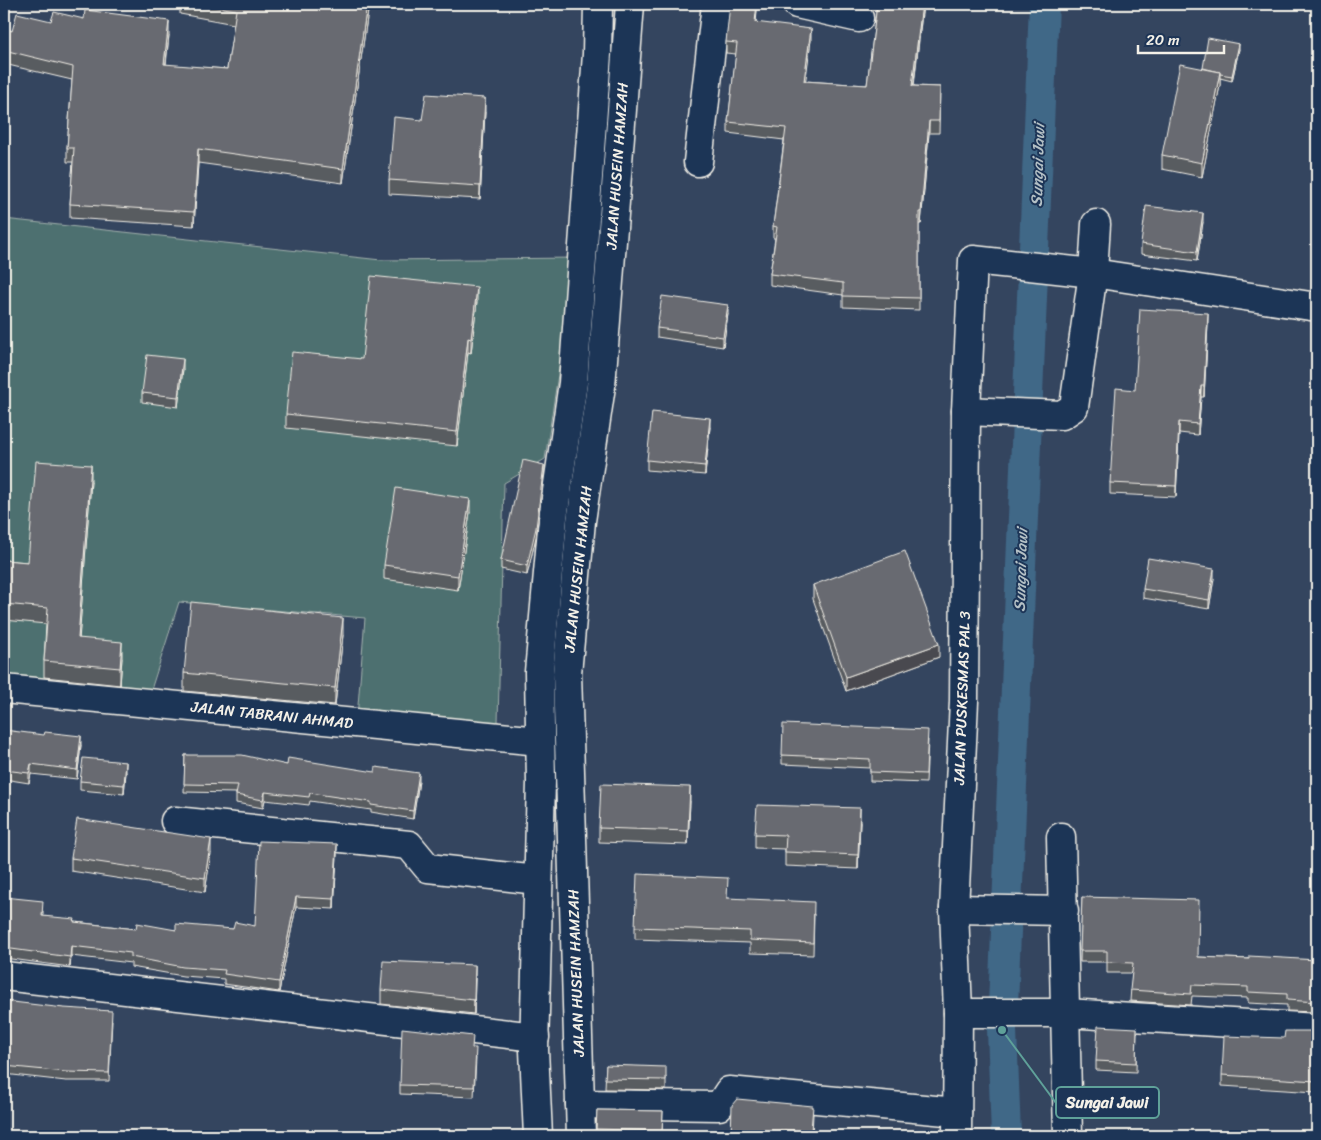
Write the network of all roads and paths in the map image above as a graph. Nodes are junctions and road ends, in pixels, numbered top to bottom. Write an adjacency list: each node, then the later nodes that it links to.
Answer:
1 (598, 4): 12 (street, JALAN HUSEIN HAMZAH)
2 (630, 4): 23 (street, JALAN HUSEIN HAMZAH)
3 (716, 4): 6 (street)
4 (797, 4): 5 (street)
5 (858, 18)
6 (698, 162)
7 (1096, 224): 8 (street)
8 (1093, 273): 9 (street); 10 (street); 10 (street, JALAN PUSKESMAS PAL 3)
9 (1317, 307)
10 (977, 411): 16 (street, JALAN PUSKESMAS PAL 3)
11 (4, 689): 12 (street, JALAN TABRANI AHMAD)
12 (540, 741): 15 (street, JALAN HUSEIN HAMZAH)
13 (175, 821): 15 (street)
14 (1061, 837): 17 (street)
15 (538, 880): 22 (street, JALAN HUSEIN HAMZAH)
16 (954, 909): 17 (street); 19 (street, JALAN PUSKESMAS PAL 3)
17 (1064, 911): 20 (street)
18 (4, 976): 22 (street)
19 (958, 1013): 20 (street); 24 (street, JALAN PUSKESMAS PAL 3)
20 (1065, 1013): 21 (street); 27 (street)
21 (1317, 1028)
22 (534, 1037): 25 (street, JALAN HUSEIN HAMZAH)
23 (580, 1104): 24 (street); 26 (street, JALAN HUSEIN HAMZAH)
24 (957, 1124)
25 (538, 1136)
26 (580, 1136)
27 (1068, 1136)

